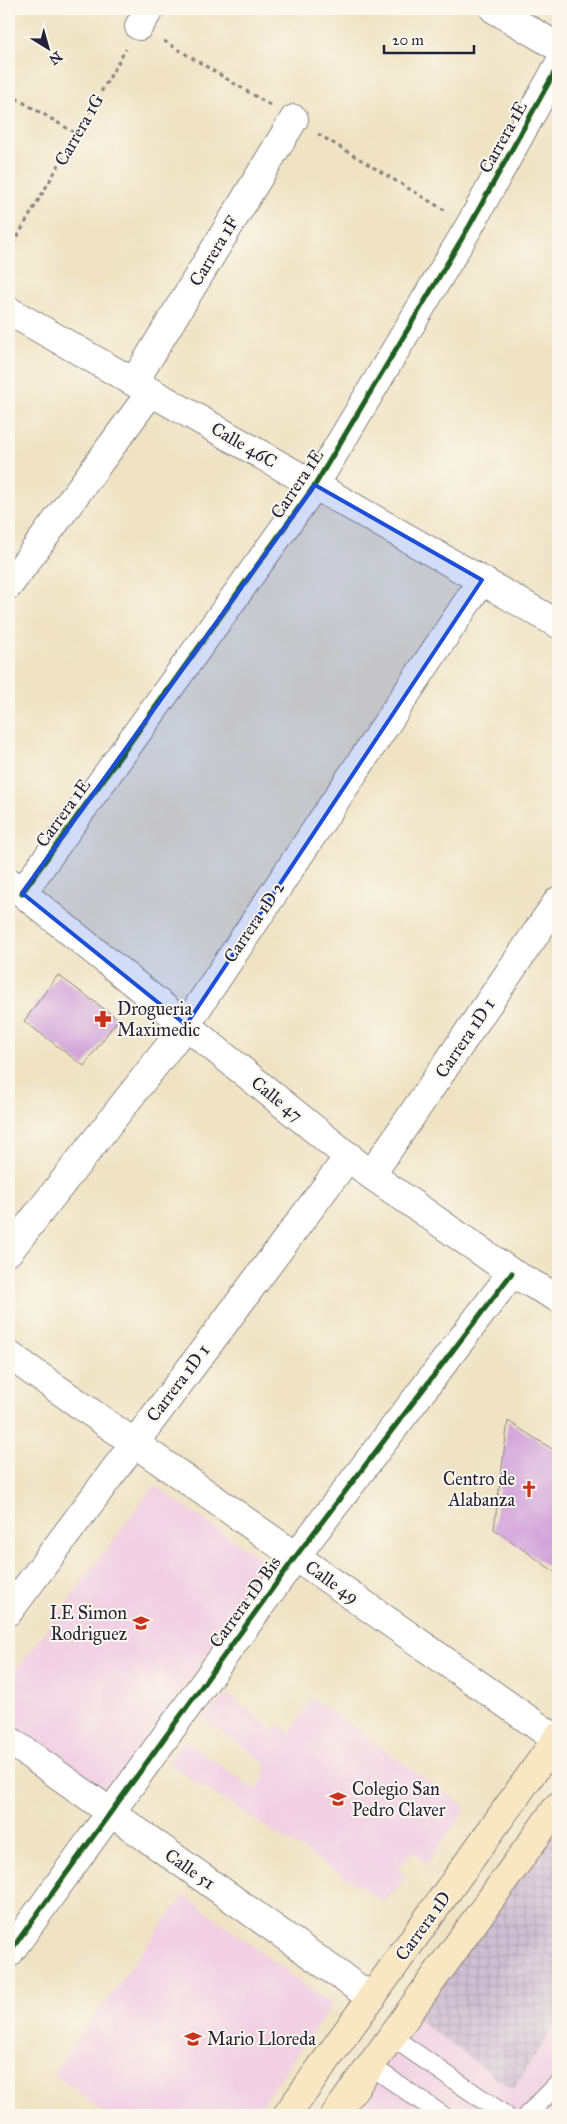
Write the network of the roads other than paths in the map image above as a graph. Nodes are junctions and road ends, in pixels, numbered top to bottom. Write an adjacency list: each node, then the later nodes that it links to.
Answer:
1 (494, 9): 2 (street)
2 (558, 47)
3 (558, 66): 7 (street, Carrera 1E)
4 (294, 119): 6 (street, Carrera 1F)
5 (9, 311): 6 (street, Calle 46C)
6 (142, 387): 7 (street, Calle 46C); 9 (street, Carrera 1F)
7 (315, 485): 8 (street, Calle 46C); 11 (street, Carrera 1E)
8 (482, 580): 10 (street, Calle 46C); 13 (street, Carrera 1D 2)
9 (9, 585)
10 (558, 624)
11 (16, 887): 13 (street, Calle 47)
12 (558, 901): 15 (street, Carrera 1D 1)
13 (186, 1025): 14 (street, Calle 47); 16 (street, Carrera 1D 2)
14 (349, 1156): 15 (street, Calle 47); 20 (street, Carrera 1D 1)
15 (372, 1175): 17 (street, Calle 47)
16 (9, 1252)
17 (512, 1273): 18 (street, Calle 47); 21 (street, Carrera 1D Bis)
18 (558, 1298)
19 (9, 1355): 20 (street, Calle 49)
20 (134, 1442): 21 (street, Calle 49); 22 (street, Carrera 1D 1)
21 (296, 1556): 23 (street, Calle 49); 26 (street, Carrera 1D Bis)
22 (9, 1611)
23 (557, 1738): 28 (street, Carrera 1D)
24 (9, 1740): 26 (street, Calle 51)
25 (558, 1806): 29 (street)
26 (110, 1812): 27 (street, Carrera 1D Bis); 28 (street, Calle 51)
27 (9, 1953)
28 (372, 1998): 32 (street, Carrera 1D)
29 (392, 2036): 30 (street); 35 (lane)
30 (371, 2066): 33 (street); 34 (lane)
31 (558, 2084): 36 (lane)
32 (287, 2115)
33 (335, 2115)
34 (439, 2115)
35 (505, 2115)
36 (527, 2115)

